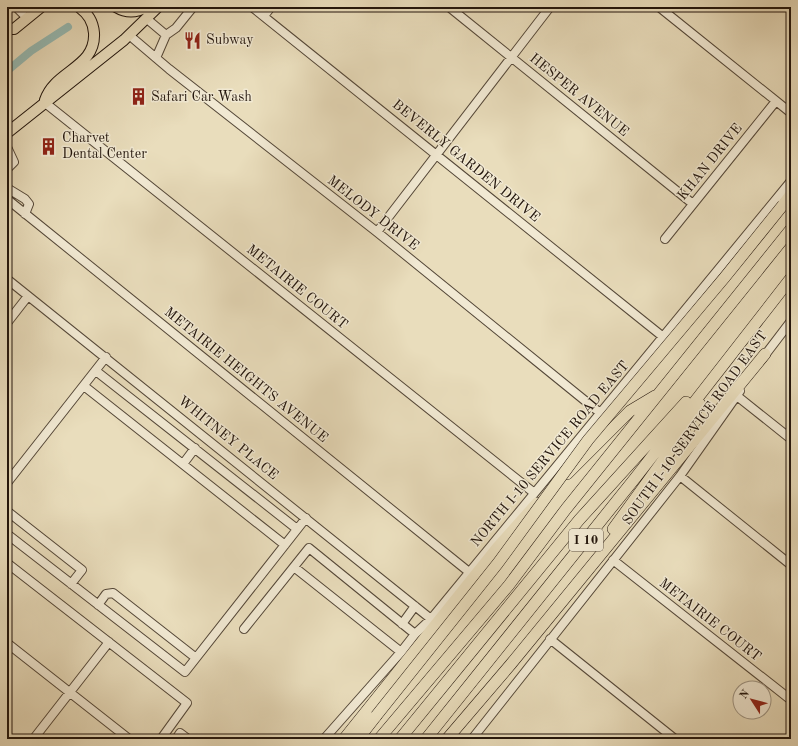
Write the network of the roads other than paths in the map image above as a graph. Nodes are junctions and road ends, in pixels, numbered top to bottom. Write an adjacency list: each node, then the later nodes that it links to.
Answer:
1 (32, 7): 13 (main road)
2 (41, 7): 17 (main road)
3 (79, 7): 23 (main road)
4 (116, 7): 5 (main road)
5 (146, 7)
6 (158, 7): 15 (main road)
7 (193, 7): 18 (street)
8 (252, 7): 14 (street, BEVERLY GARDEN DRIVE)
9 (271, 7): 14 (street)
10 (449, 7): 20 (street, HESPER AVENUE)
11 (550, 7): 20 (street)
12 (659, 7): 22 (street)
13 (19, 10): 16 (main road)
14 (264, 16): 27 (street, BEVERLY GARDEN DRIVE)
15 (146, 19): 18 (street); 19 (main road)
16 (7, 26)
17 (7, 29)
18 (166, 35): 21 (street)
19 (129, 36): 21 (street, MELODY DRIVE); 23 (main road)
20 (512, 57): 27 (street); 33 (street, HESPER AVENUE)
21 (156, 58): 36 (street, MELODY DRIVE)
22 (776, 101): 24 (street); 33 (street, KHAN DRIVE)
23 (44, 102): 25 (main road); 57 (street, METAIRIE COURT)
24 (791, 113)
25 (7, 133)
26 (7, 148): 28 (street)
27 (437, 154): 36 (street); 43 (street, BEVERLY GARDEN DRIVE)
28 (7, 169)
29 (791, 181): 43 (street, NORTH I-10 SERVICE ROAD EAST)
30 (7, 188): 34 (street)
31 (791, 194): 92 (highway, bridge)
32 (7, 199): 34 (street, METAIRIE HEIGHTS AVENUE)
33 (693, 204): 37 (street, KHAN DRIVE)
34 (25, 214): 67 (street, METAIRIE HEIGHTS AVENUE)
35 (791, 229): 49 (highway, I 10)
36 (376, 232): 51 (street, MELODY DRIVE)
37 (665, 239)
38 (791, 278): 44 (highway, I 10)
39 (7, 279): 40 (street, WHITNEY PLACE)
40 (28, 296): 42 (street); 46 (street, WHITNEY PLACE)
41 (791, 321): 45 (street, SOUTH I-10 SERVICE ROAD EAST)
42 (7, 323)
43 (662, 336): 51 (street, NORTH I-10 SERVICE ROAD EAST)
44 (742, 339): 70 (highway); 94 (highway); 95 (highway, I 10)
45 (765, 354): 50 (street, SOUTH I-10 SERVICE ROAD EAST); 70 (highway)
46 (106, 357): 47 (street); 59 (street, WHITNEY PLACE)
47 (96, 371): 48 (street); 53 (street)
48 (84, 386): 54 (street); 56 (street)
49 (662, 392): 83 (highway); 93 (highway, I 10)
50 (737, 396): 52 (street); 55 (street, SOUTH I-10 SERVICE ROAD EAST)
51 (599, 412): 57 (street, NORTH I-10 SERVICE ROAD EAST)
52 (791, 439)
53 (195, 448): 54 (street); 60 (street)
54 (183, 464): 62 (street)
55 (680, 476): 63 (street, SOUTH I-10 SERVICE ROAD EAST); 65 (street)
56 (7, 483)
57 (533, 492): 67 (street, NORTH I-10 SERVICE ROAD EAST)
58 (7, 511): 68 (street)
59 (306, 518): 60 (street); 71 (street, WHITNEY PLACE)
60 (298, 529): 62 (street)
61 (7, 534): 68 (street)
62 (285, 545): 80 (street)
63 (614, 560): 76 (street, SOUTH I-10 SERVICE ROAD EAST); 82 (street, METAIRIE COURT)
64 (7, 563): 77 (street)
65 (791, 565)
66 (294, 567): 73 (street); 74 (street); 79 (street)
67 (468, 572): 72 (street, NORTH I-10 SERVICE ROAD EAST)
68 (71, 584): 69 (street)
69 (98, 604): 80 (street); 80 (street)
70 (558, 604): 96 (highway)
71 (415, 606): 72 (street, WHITNEY PLACE); 73 (street)
72 (431, 619): 75 (street, NORTH I-10 SERVICE ROAD EAST)
73 (402, 624): 75 (street)
74 (244, 629)
75 (415, 634): 79 (street, NORTH I-10 SERVICE ROAD EAST)
76 (550, 639): 97 (street, SOUTH I-10 SERVICE ROAD EAST); 98 (street)
77 (109, 642): 81 (street); 86 (street)
78 (7, 643): 81 (street)
79 (401, 652): 89 (street, NORTH I-10 SERVICE ROAD EAST)
80 (196, 658)
81 (70, 693): 84 (street); 85 (street)
82 (791, 700)
83 (355, 724): 90 (highway); 91 (highway)
84 (35, 737)
85 (129, 739)
86 (161, 739)
87 (176, 739): 88 (street)
88 (188, 739)
89 (324, 739)
90 (340, 739)
91 (344, 739)
92 (358, 739)
93 (379, 739)
94 (400, 739)
95 (426, 739)
96 (447, 739)
97 (472, 739)
98 (675, 739)

